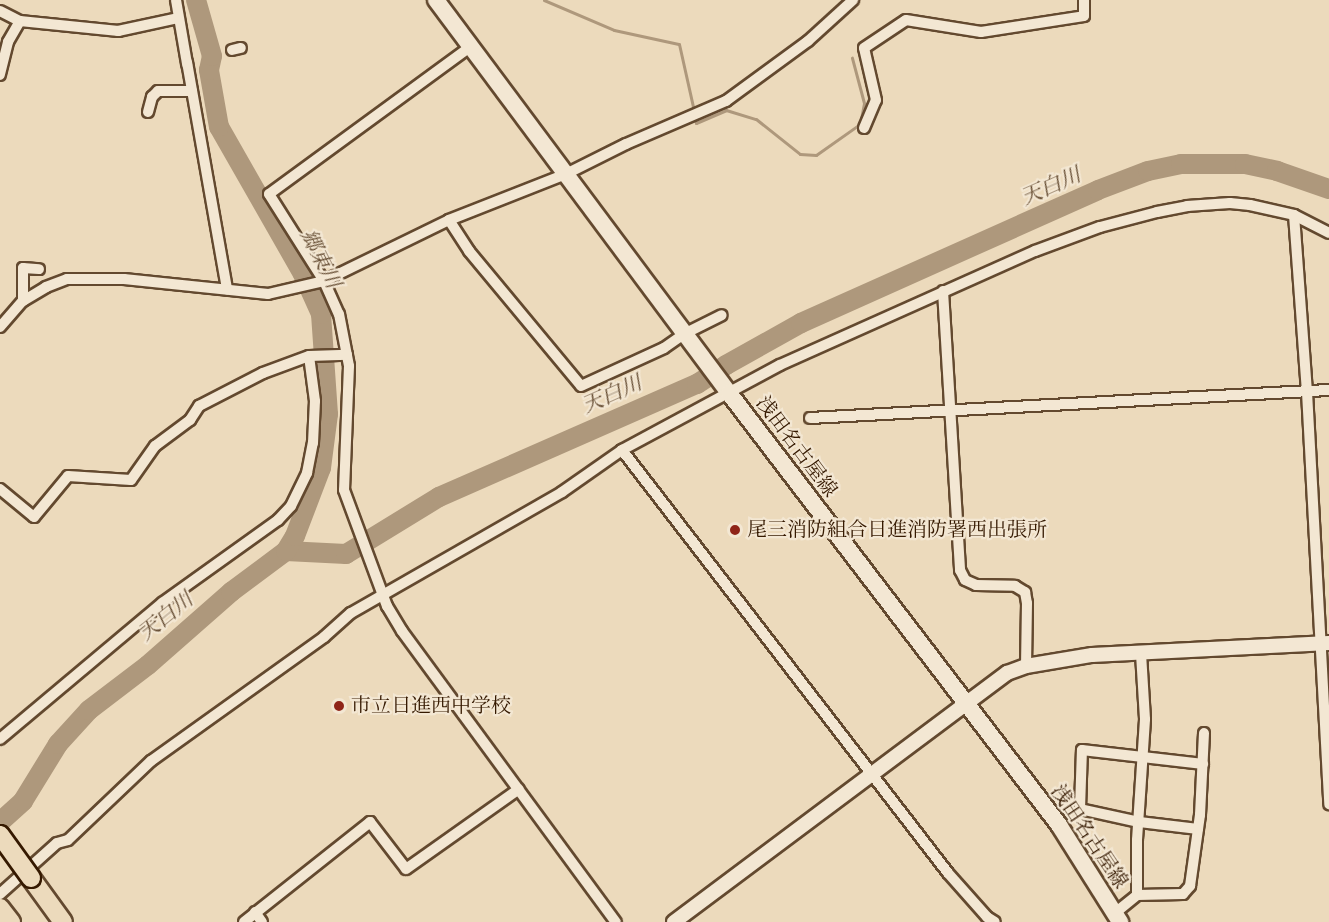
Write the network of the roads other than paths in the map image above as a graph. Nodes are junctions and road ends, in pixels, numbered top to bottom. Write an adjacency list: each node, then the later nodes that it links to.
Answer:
1 (176, 0): 6 (street)
2 (436, 0): 8 (main road, 浅田名古屋線)
3 (854, 0): 13 (street)
4 (1084, 0): 12 (street)
5 (0, 11): 7 (street)
6 (178, 18): 7 (street); 10 (street)
7 (20, 21): 9 (street)
8 (470, 47): 13 (main road, 浅田名古屋線); 18 (street)
9 (0, 75)
10 (192, 91): 11 (street); 19 (street)
11 (148, 112)
12 (864, 128)
13 (566, 174): 15 (street); 24 (main road, 浅田名古屋線)
14 (1294, 215): 16 (street); 20 (street); 28 (street)
15 (449, 220): 18 (street); 24 (street)
16 (1329, 233)
17 (39, 269): 21 (street)
18 (324, 281): 19 (street); 25 (street)
19 (227, 290): 21 (street)
20 (943, 291): 29 (street); 30 (street)
21 (23, 301): 23 (street)
22 (722, 315): 24 (street)
23 (0, 327)
24 (684, 334): 29 (main road, 浅田名古屋線)
25 (347, 355): 26 (street); 34 (street)
26 (309, 356): 33 (street); 40 (street)
27 (1329, 390): 28 (street)
28 (1307, 392): 30 (street); 35 (street)
29 (729, 393): 32 (street); 38 (main road, 浅田名古屋線)
30 (952, 410): 31 (street); 37 (street)
31 (810, 418)
32 (622, 450): 34 (street); 43 (street)
33 (0, 489)
34 (381, 590): 44 (street); 50 (street)
35 (1324, 644): 36 (street); 45 (street)
36 (1141, 653): 37 (street); 41 (street)
37 (1026, 666): 38 (street)
38 (965, 703): 43 (street); 52 (main road, 浅田名古屋線)
39 (1204, 733): 42 (street)
40 (0, 739)
41 (1142, 758): 42 (street); 46 (street); 46 (street)
42 (1203, 764): 47 (street)
43 (872, 776): 57 (street); 58 (street)
44 (519, 789): 51 (street); 56 (street)
45 (1329, 804)
46 (1138, 822): 47 (street); 49 (street)
47 (1198, 829): 49 (street)
48 (0, 835): 53 (highway, bridge)
49 (1137, 895): 52 (street)
50 (3, 908)
51 (255, 912): 54 (street); 55 (street)
52 (1117, 917)
53 (63, 922)
54 (244, 922)
55 (262, 922)
56 (616, 922)
57 (674, 922)
58 (995, 922)

